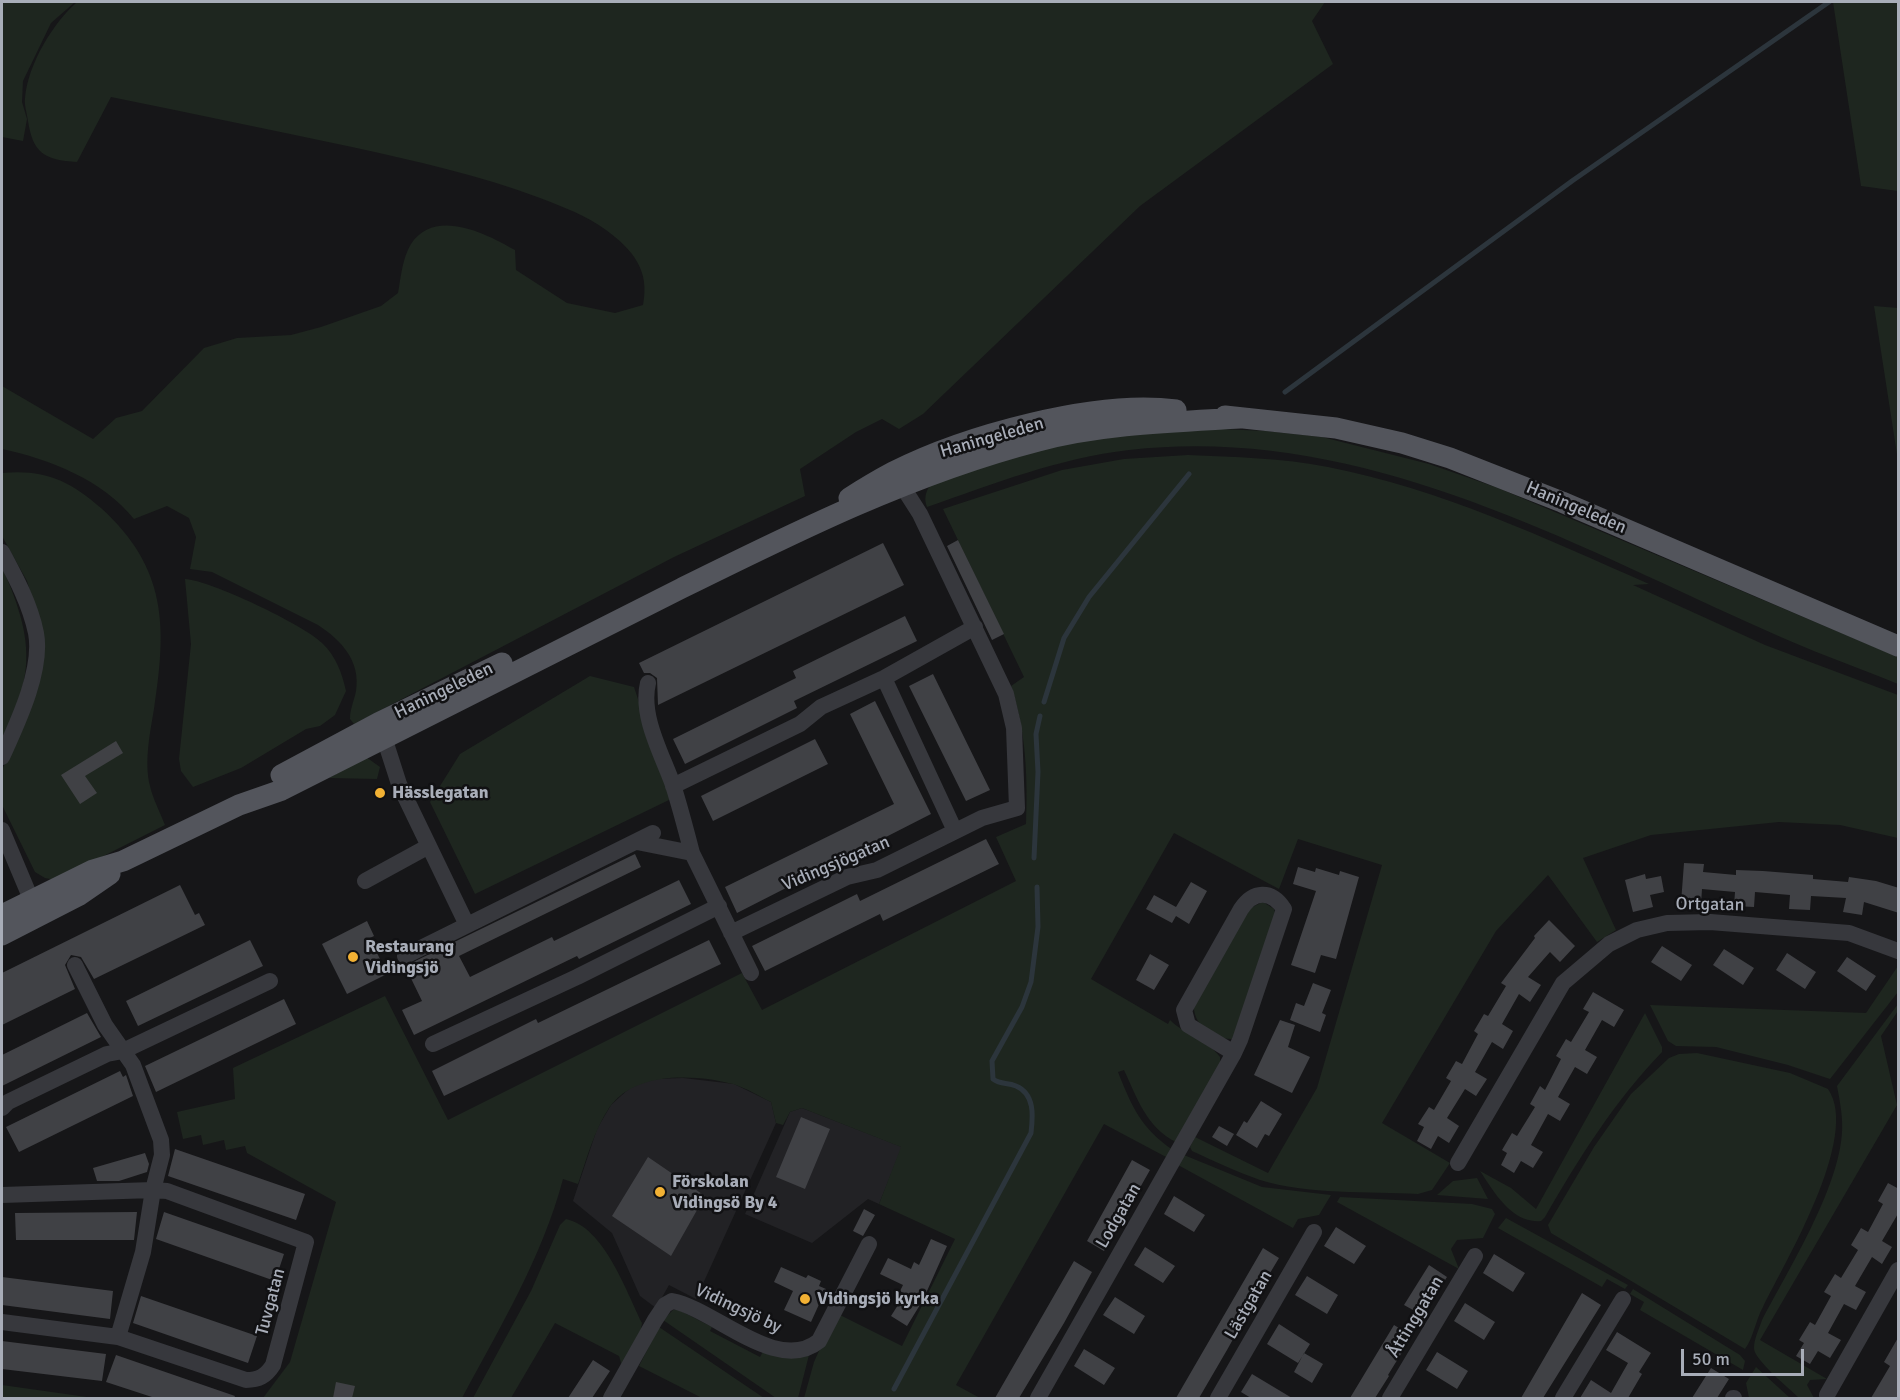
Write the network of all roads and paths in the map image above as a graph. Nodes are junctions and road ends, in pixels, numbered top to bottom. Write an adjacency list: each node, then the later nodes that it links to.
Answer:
1 (898, 479): 3 (street, Vidingsjögatan); 4 (main road, Haningeleden); 7 (main road, Haningeleden)
2 (2, 552): 8 (street)
3 (975, 627): 5 (street); 11 (street, Vidingsjögatan)
4 (1899, 645)
5 (884, 678): 9 (street); 11 (street)
6 (648, 683): 9 (street)
7 (382, 730): 14 (street); 18 (main road, Haningeleden)
8 (2, 757)
9 (673, 786): 15 (street)
10 (2, 830): 18 (street)
11 (955, 831): 21 (street, Vidingsjögatan)
12 (653, 832): 13 (street)
13 (637, 842): 15 (street); 20 (street)
14 (429, 846): 16 (street); 20 (street)
15 (692, 853): 17 (street)
16 (365, 881)
17 (719, 906): 21 (street); 28 (street)
18 (35, 909): 19 (main road, Haningeleden); 22 (main road, Haningeleden)
19 (2, 915)
20 (467, 925): 24 (street)
21 (731, 933): 26 (street)
22 (2, 935)
23 (1899, 951): 32 (street, Ortgatan)
24 (405, 956)
25 (75, 965): 29 (street)
26 (751, 973)
27 (270, 981): 29 (street)
28 (433, 1044)
29 (123, 1051): 31 (street); 33 (street)
30 (1234, 1053): 30 (street, Lodgatan); 44 (street, Lodgatan)
31 (2, 1108)
32 (1458, 1163)
33 (153, 1190): 34 (street, Tuvgatan); 41 (street); 41 (street, Tuvgatan)
34 (2, 1195)
35 (1314, 1232): 45 (street, Lästgatan)
36 (869, 1244): 43 (street, Vidingsjö by)
37 (1475, 1256): 46 (street, Åttinggatan)
38 (1899, 1270): 42 (street)
39 (1623, 1299): 47 (street)
40 (2, 1322): 41 (street, Tuvgatan)
41 (118, 1337)
42 (1827, 1395)
43 (611, 1398)
44 (1038, 1398)
45 (1218, 1398)
46 (1390, 1398)
47 (1563, 1398)

